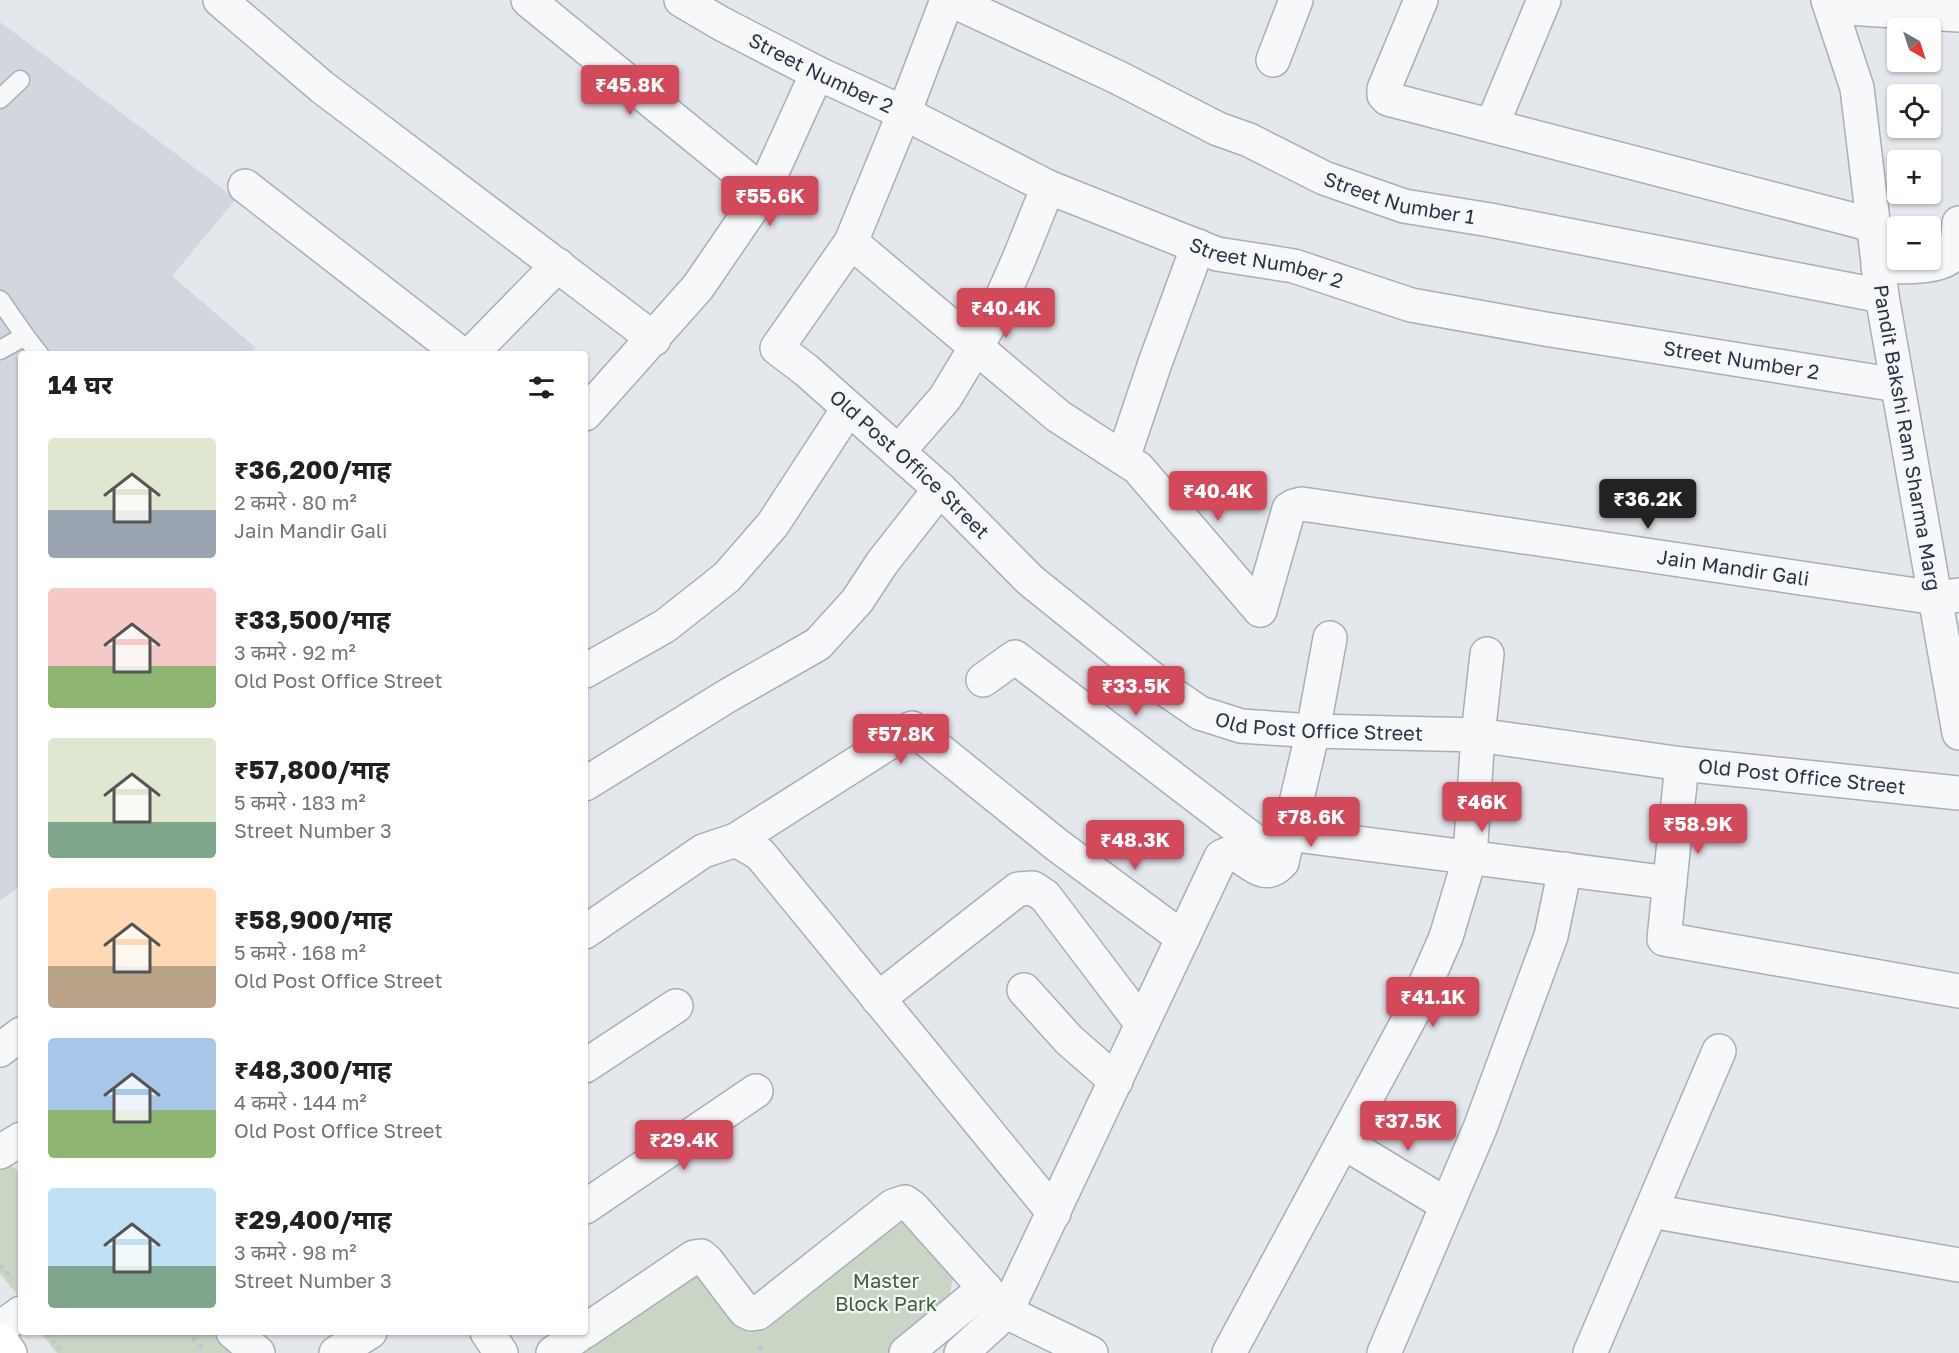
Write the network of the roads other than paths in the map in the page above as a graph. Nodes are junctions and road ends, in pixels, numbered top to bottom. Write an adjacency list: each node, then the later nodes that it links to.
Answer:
1 (220, 0): 23 (street)
2 (528, 0): 18 (street)
3 (681, 0): 11 (street, Street Number 2)
4 (949, 0): 14 (street); 24 (street, Street Number 1)
5 (1296, 0): 10 (street)
6 (1420, 0): 15 (street)
7 (1544, 0): 15 (street)
8 (1829, 3): 9 (street); 20 (street, Pandit Bakshi Ram Sharma Marg)
9 (1959, 15)
10 (1272, 60)
11 (818, 73): 14 (street, Street Number 2); 18 (street)
12 (20, 80): 13 (lane)
13 (0, 99)
14 (904, 112): 17 (street, Street Number 2); 21 (street)
15 (1492, 125): 20 (street)
16 (245, 186): 31 (street)
17 (1048, 187): 22 (street, Street Number 2); 28 (street)
18 (763, 192): 27 (street)
19 (1959, 223): 24 (street, Street Number 1)
20 (1873, 225): 24 (street, Pandit Bakshi Ram Sharma Marg)
21 (850, 242): 28 (street); 34 (street, Old Post Office Street)
22 (1198, 246): 33 (street, Street Number 2); 37 (street)
23 (558, 265): 27 (street); 32 (street)
24 (1880, 282): 33 (street, Pandit Bakshi Ram Sharma Marg)
25 (0, 300): 26 (lane)
26 (25, 336): 29 (lane); 30 (lane)
27 (654, 339): 35 (street)
28 (976, 347): 36 (street); 37 (street)
29 (0, 350)
30 (37, 351)
31 (457, 351)
32 (474, 351)
33 (1897, 385): 39 (street, Pandit Bakshi Ram Sharma Marg)
34 (848, 409): 36 (street, Old Post Office Street); 42 (street)
35 (588, 411)
36 (898, 452): 38 (street, Old Post Office Street)
37 (1123, 458): 39 (street, Jain Mandir Gali)
38 (940, 489): 44 (street, Old Post Office Street); 48 (street)
39 (1947, 597): 45 (street, Pandit Bakshi Ram Sharma Marg)
40 (1330, 638): 44 (street)
41 (1487, 654): 46 (street)
42 (588, 670)
43 (983, 680): 51 (street)
44 (1313, 731): 46 (street, Old Post Office Street); 51 (street)
45 (1959, 733)
46 (1478, 735): 47 (street, Old Post Office Street); 52 (street)
47 (1682, 764): 49 (street, Old Post Office Street); 54 (street)
48 (588, 782)
49 (1959, 793)
50 (748, 847): 55 (street); 56 (street); 59 (street)
51 (1285, 848): 52 (street); 56 (street)
52 (1470, 857): 53 (street); 68 (street)
53 (1565, 870): 54 (street); 70 (street)
54 (1670, 883): 58 (street)
55 (588, 930)
56 (1183, 938): 61 (street)
57 (1024, 990): 66 (street)
58 (1959, 992)
59 (878, 999): 61 (street); 72 (street)
60 (676, 1006): 65 (street)
61 (1142, 1024): 66 (street)
62 (18, 1036): 63 (street)
63 (0, 1050)
64 (1719, 1051): 71 (street)
65 (588, 1064)
66 (1116, 1081): 72 (street)
67 (756, 1091): 69 (street)
68 (1343, 1142): 70 (street); 92 (street)
69 (588, 1205)
70 (1447, 1205): 93 (street)
71 (1651, 1211): 73 (street); 94 (street)
72 (1054, 1213): 75 (street)
73 (1959, 1265)
74 (985, 1288): 75 (street); 78 (street); 89 (street)
75 (1006, 1312): 90 (street); 91 (street)
76 (18, 1315): 77 (street)
77 (0, 1328)
78 (588, 1328)
79 (236, 1335): 85 (street)
80 (365, 1335): 86 (street)
81 (489, 1335): 87 (street)
82 (578, 1335): 88 (street)
83 (0, 1339): 84 (main road)
84 (10, 1353)
85 (258, 1353)
86 (336, 1353)
87 (501, 1353)
88 (553, 1353)
89 (906, 1353)
90 (961, 1353)
91 (1092, 1353)
92 (1228, 1353)
93 (1384, 1353)
94 (1590, 1353)

